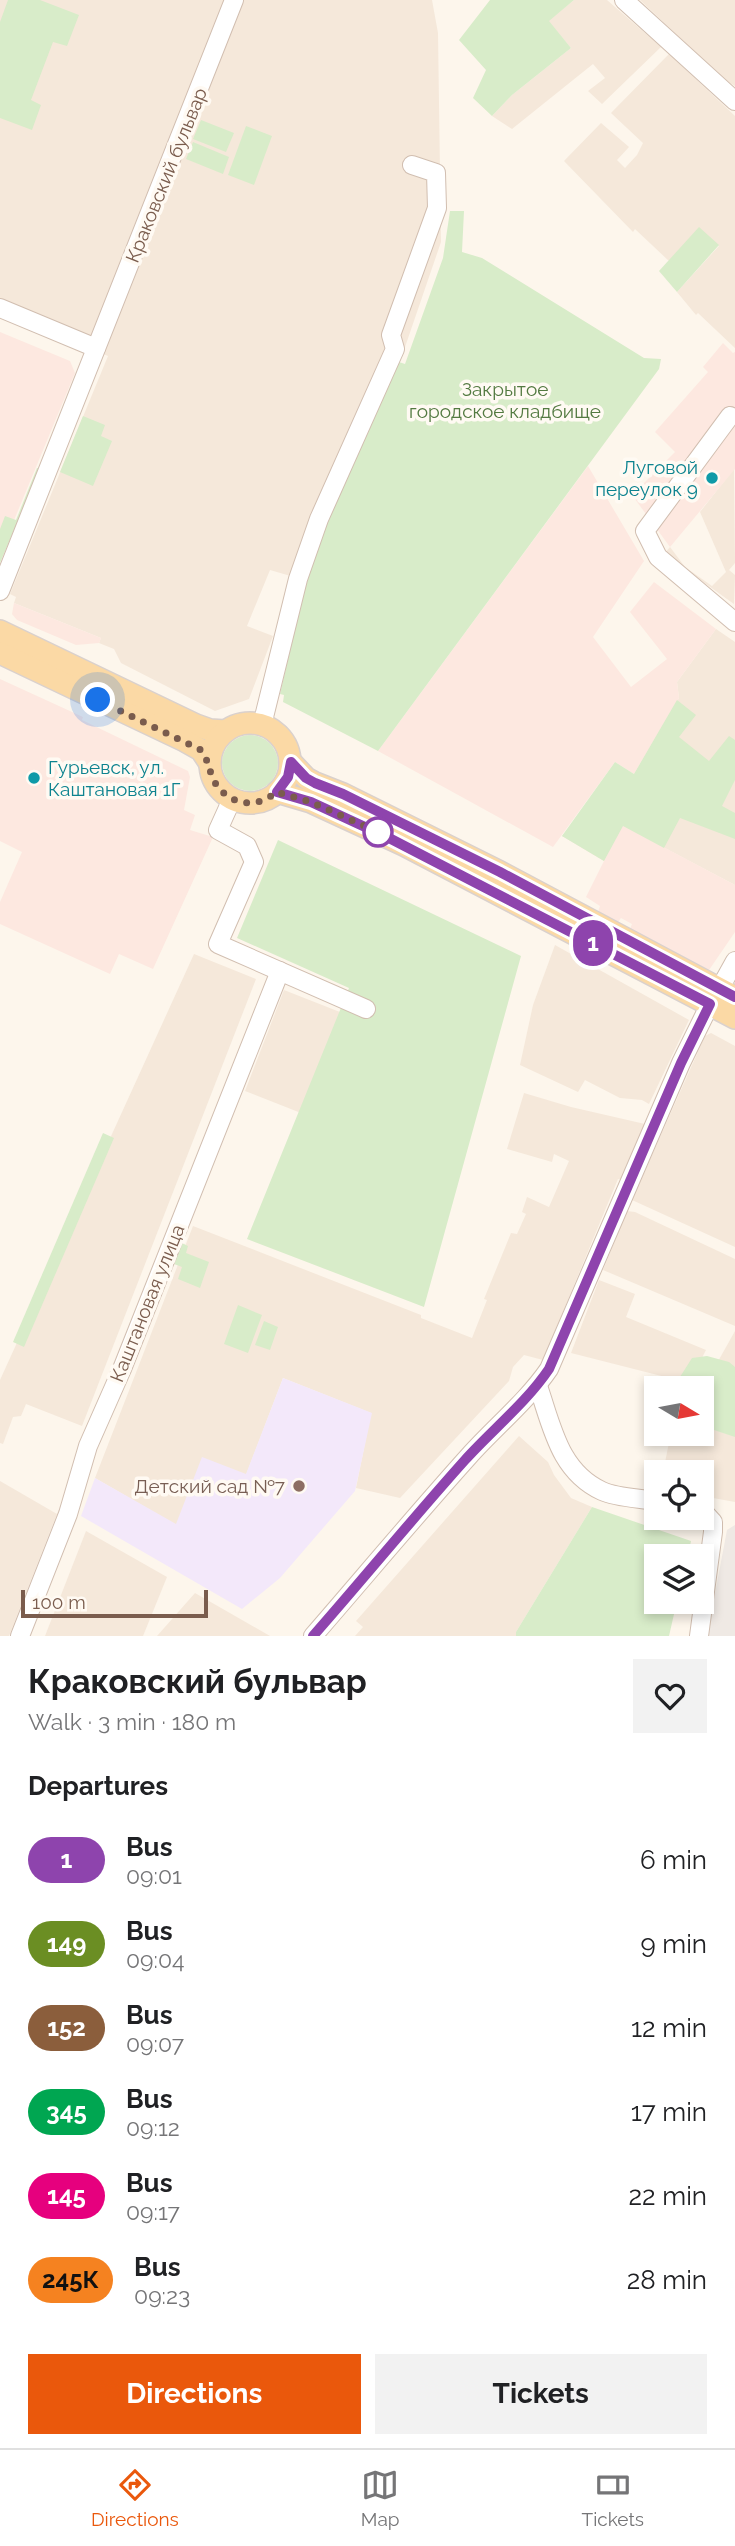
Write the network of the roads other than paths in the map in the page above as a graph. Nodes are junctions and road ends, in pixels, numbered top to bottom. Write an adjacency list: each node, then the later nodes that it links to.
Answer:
1 (234, 0): 6 (street, Краковский бульвар)
2 (624, 0): 3 (street)
3 (735, 101)
4 (412, 164): 12 (street)
5 (0, 308): 6 (street)
6 (96, 348): 8 (street, Краковский бульвар)
7 (730, 416): 9 (street)
8 (3, 584)
9 (735, 622)
10 (0, 631): 13 (main road)
11 (0, 653): 14 (main road)
12 (262, 725): 13 (main road); 15 (main road)
13 (226, 731): 14 (main road)
14 (209, 762): 17 (main road)
15 (291, 762): 16 (main road); 20 (main road)
16 (277, 792): 17 (main road); 20 (main road)
17 (232, 799): 19 (street)
18 (735, 961): 20 (street)
19 (280, 971): 21 (street); 27 (street, Каштановая улица)
20 (722, 996): 22 (main road); 23 (street)
21 (366, 1009)
22 (735, 1018)
23 (538, 1386): 24 (street); 26 (street)
24 (644, 1499)
25 (712, 1530): 28 (street)
26 (314, 1635)
27 (20, 1636)
28 (699, 1636)

